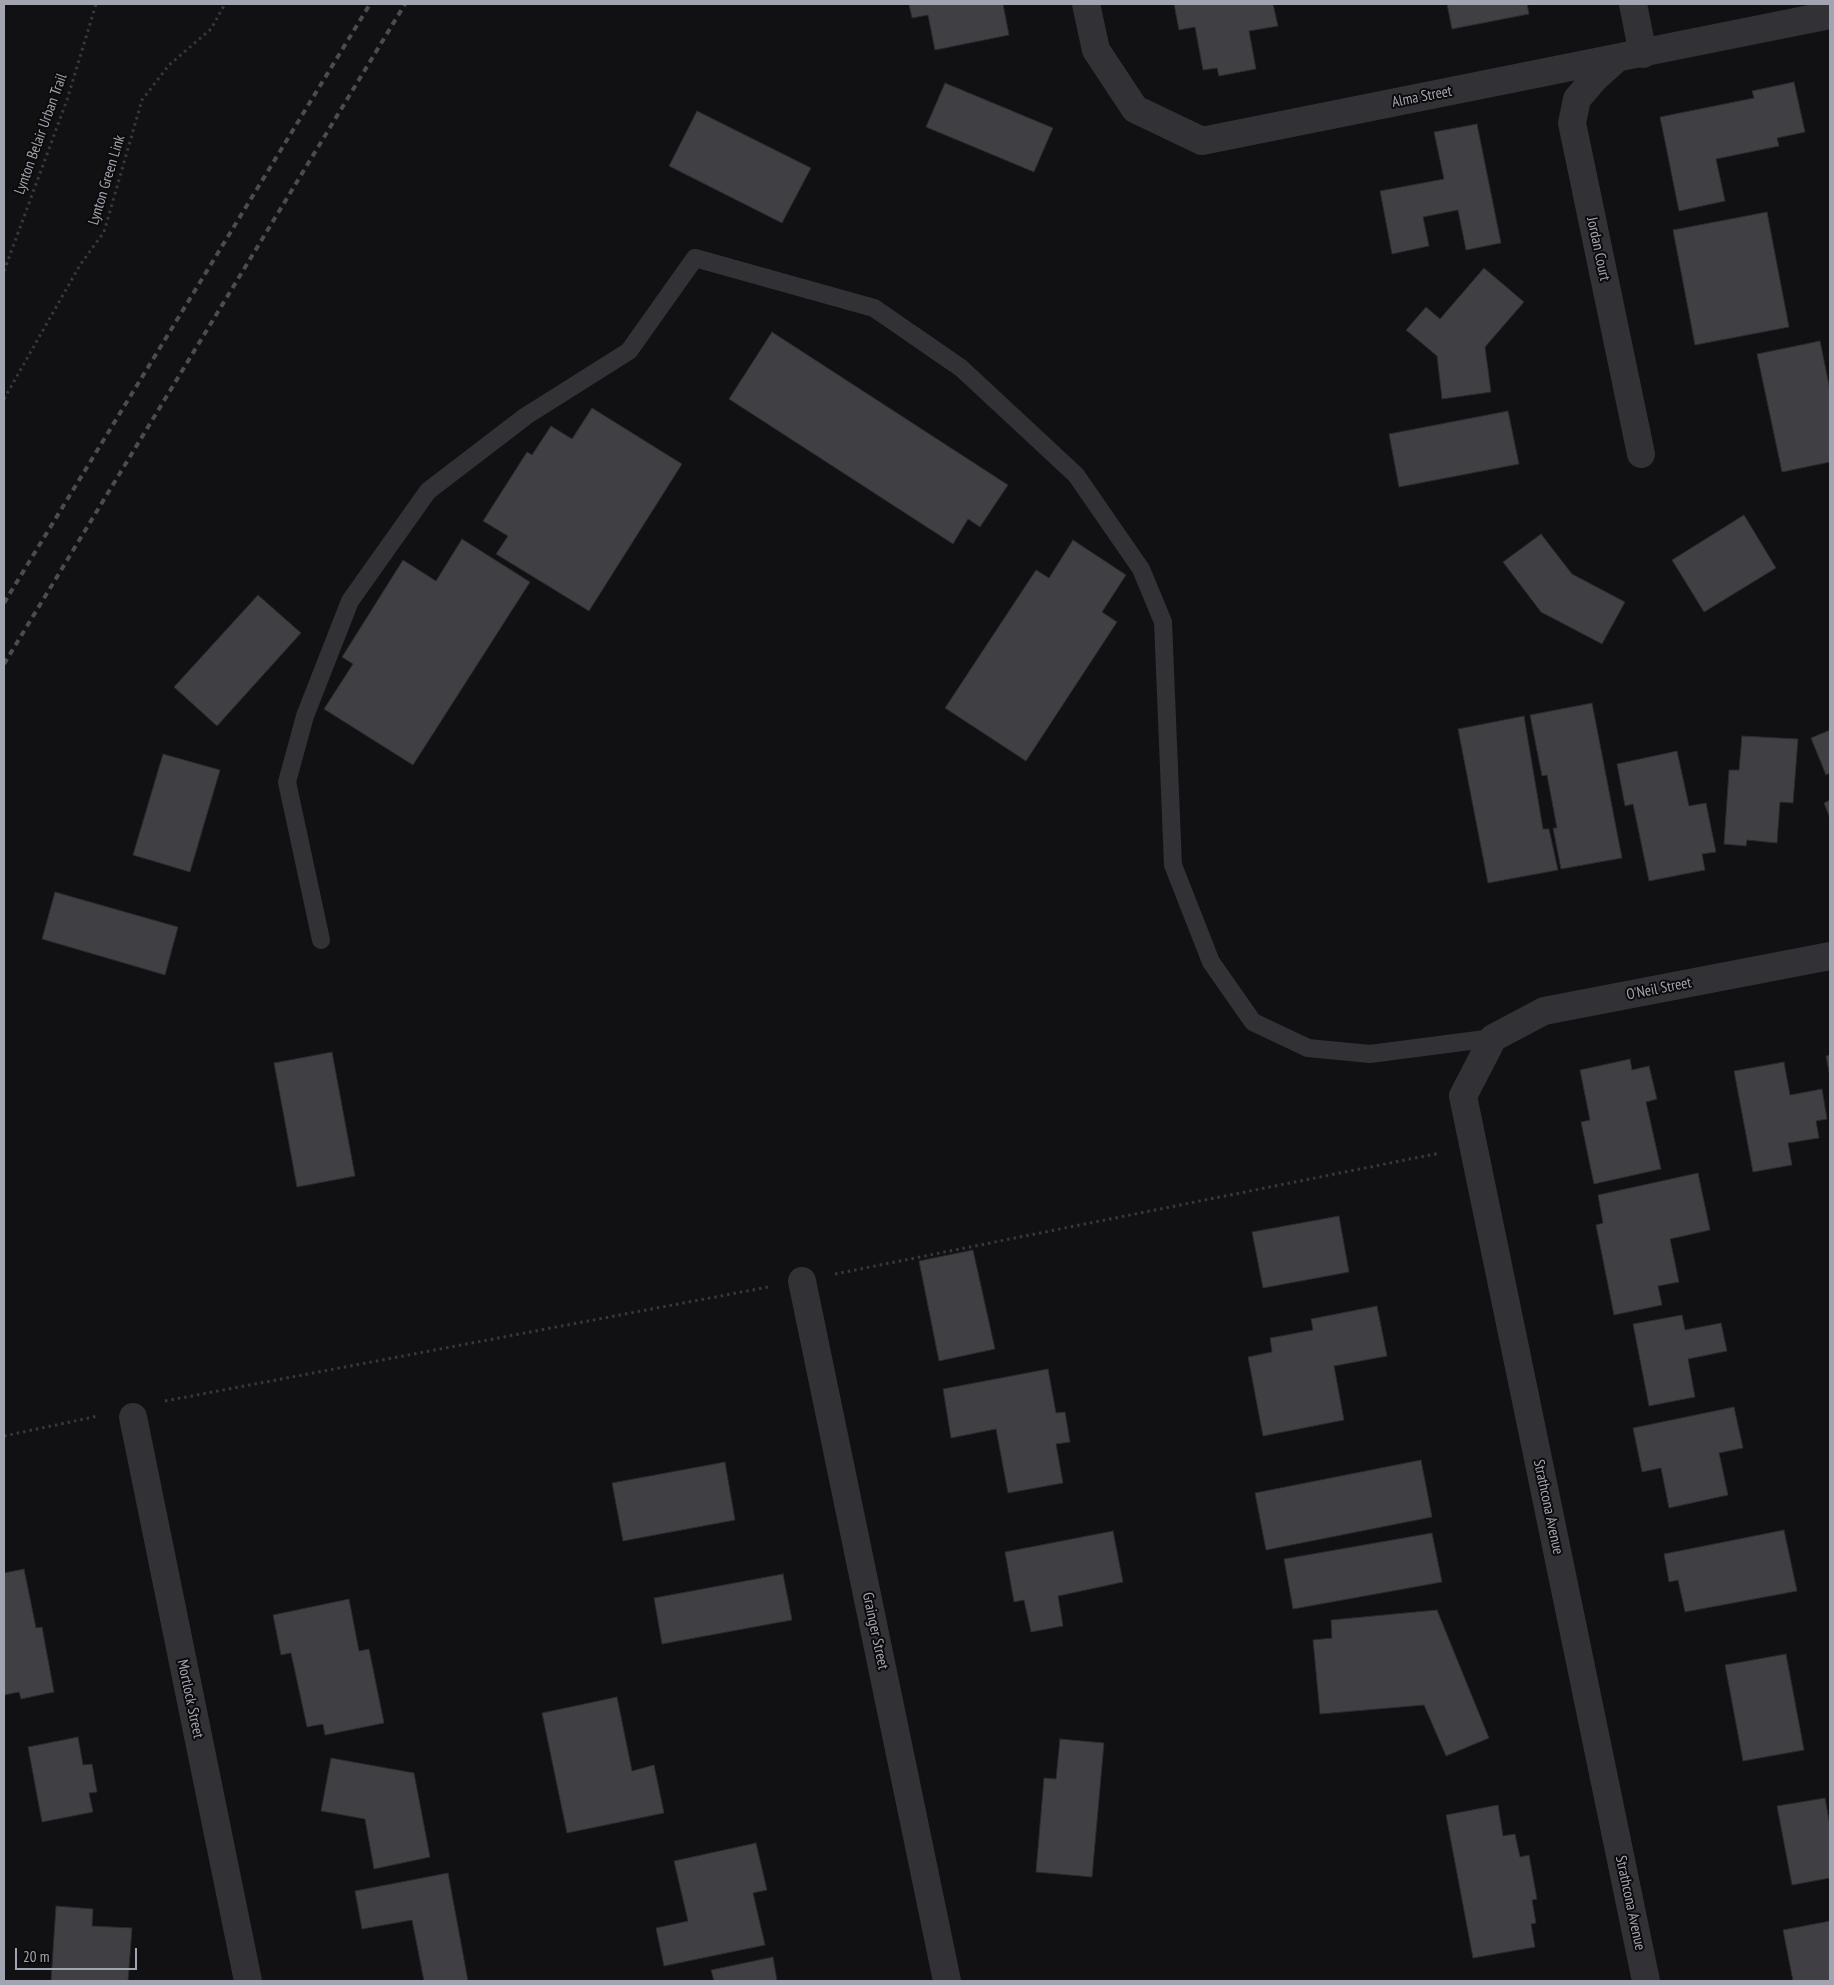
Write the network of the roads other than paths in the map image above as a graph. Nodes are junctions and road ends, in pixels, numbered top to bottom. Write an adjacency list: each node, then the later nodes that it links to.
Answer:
1 (1086, 4): 5 (street, Alma Street)
2 (1633, 4): 4 (street)
3 (1830, 15): 4 (street, Alma Street)
4 (1643, 54): 5 (street, Alma Street)
5 (1616, 59): 6 (street, Jordan Court)
6 (1641, 454)
7 (321, 940): 9 (lane)
8 (1830, 956): 9 (street, O'Neil Street)
9 (1493, 1038): 14 (street, Strathcona Avenue)
10 (802, 1281): 13 (street, Grainger Street)
11 (133, 1417): 12 (street, Mortlock Street)
12 (248, 1981)
13 (947, 1981)
14 (1646, 1981)

